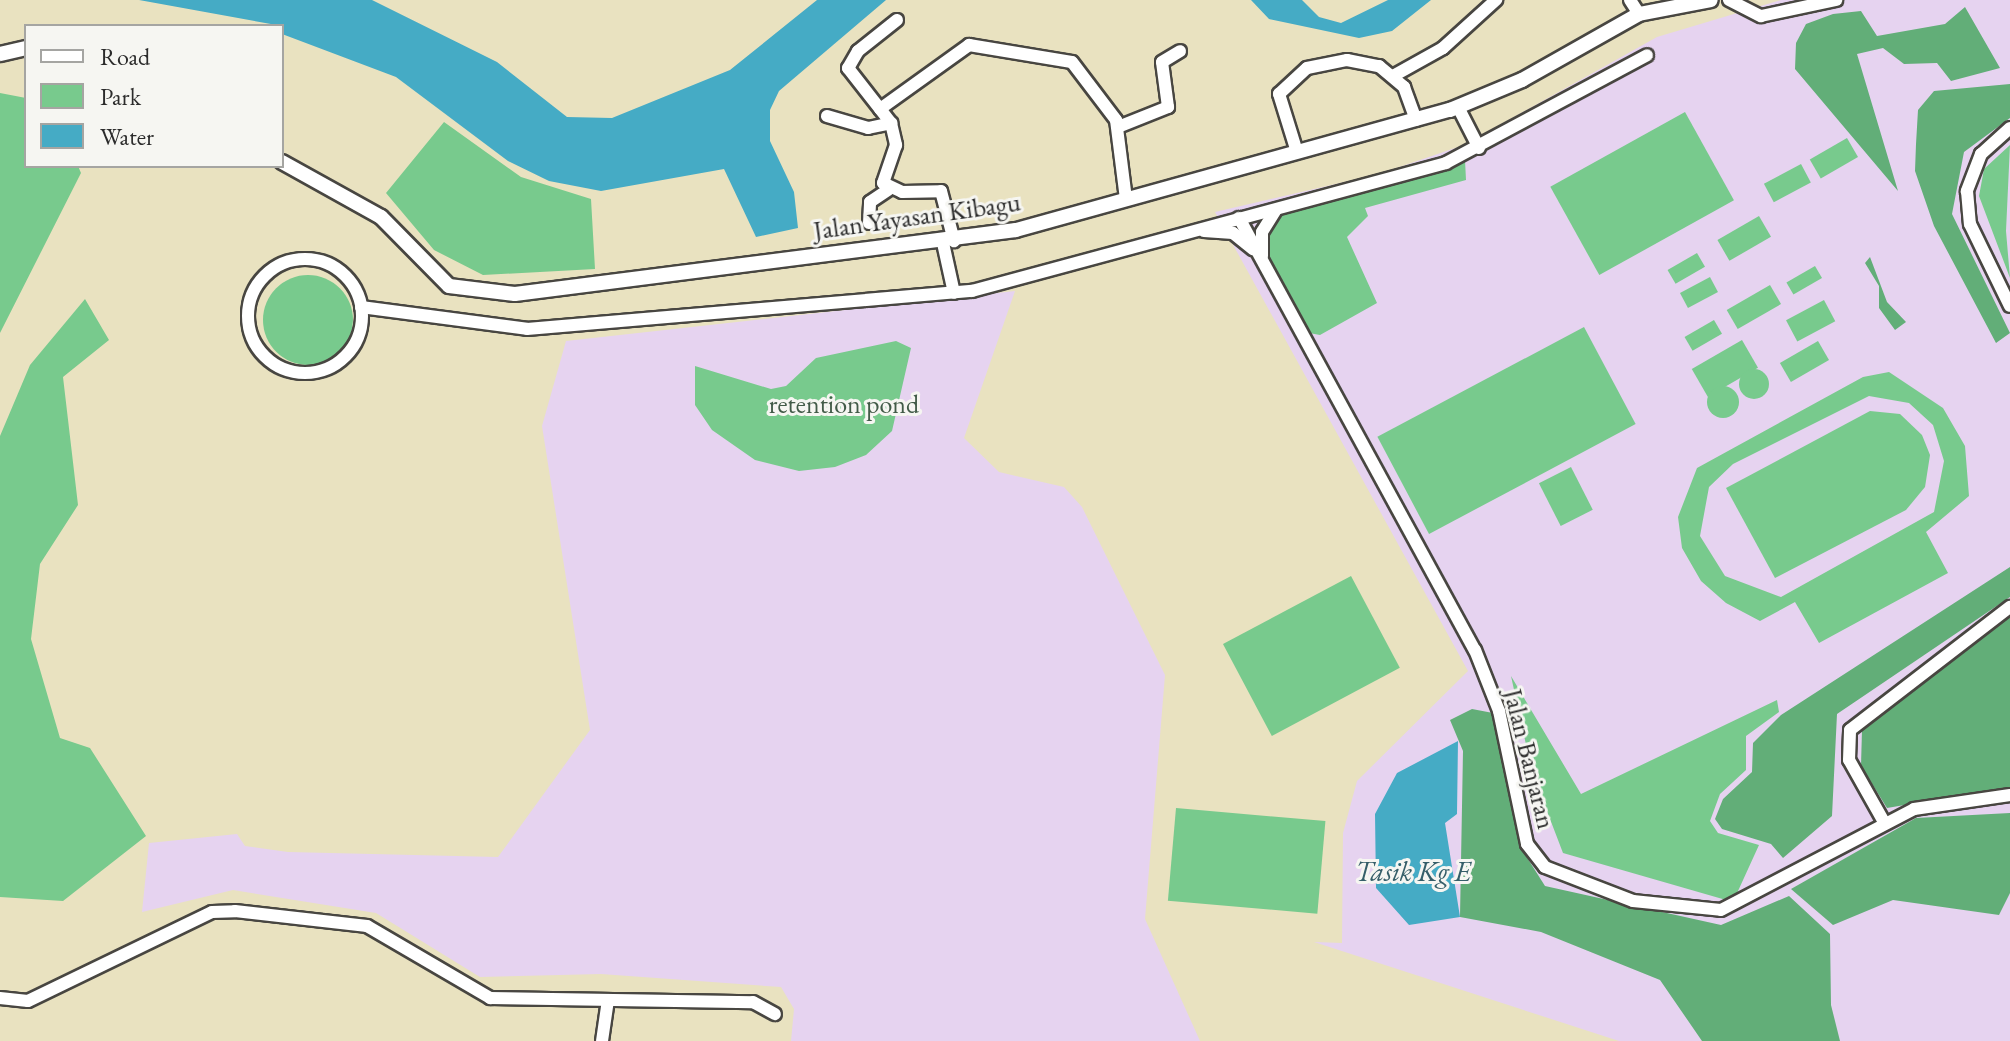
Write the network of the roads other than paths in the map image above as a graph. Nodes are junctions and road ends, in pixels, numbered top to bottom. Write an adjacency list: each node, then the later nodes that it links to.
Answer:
1 (1496, 0): 12 (street)
2 (1630, 0): 6 (street)
3 (1711, 0): 6 (street, Jalan Yayasan Kibagu)
4 (1729, 0): 5 (street)
5 (1836, 0)
6 (1639, 14): 13 (street, Jalan Yayasan Kibagu)
7 (897, 20): 14 (street)
8 (24, 48): 10 (street)
9 (1180, 51): 18 (street)
10 (0, 54)
11 (1647, 55): 20 (street)
12 (1393, 76): 16 (street); 21 (street)
13 (1458, 107): 16 (street, Jalan Yayasan Kibagu); 20 (street)
14 (880, 109): 17 (street); 18 (street)
15 (827, 116): 17 (street)
16 (1416, 120): 21 (street, Jalan Yayasan Kibagu)
17 (891, 123): 23 (street)
18 (1118, 127): 24 (street)
19 (2010, 128): 32 (street)
20 (1479, 148): 25 (street)
21 (1297, 152): 24 (street, Jalan Yayasan Kibagu)
22 (284, 163): 29 (street, Jalan Yayasan Kibagu)
23 (888, 190): 27 (street); 29 (street)
24 (1126, 199): 29 (street, Jalan Yayasan Kibagu)
25 (1277, 209): 26 (street); 30 (street)
26 (1239, 218): 28 (street); 30 (street, Jalan Banjaran)
27 (869, 223)
28 (1197, 230): 30 (street); 31 (street)
29 (948, 242): 31 (street)
30 (1262, 260): 36 (street, Jalan Banjaran)
31 (954, 293): 33 (street)
32 (2010, 306)
33 (361, 307): 33 (street)
34 (2010, 607): 36 (street)
35 (2010, 795): 36 (street, Jalan Banjaran)
36 (1884, 822)
37 (0, 998): 38 (street)
38 (608, 1000): 39 (street); 40 (street)
39 (775, 1014)
40 (602, 1041)

